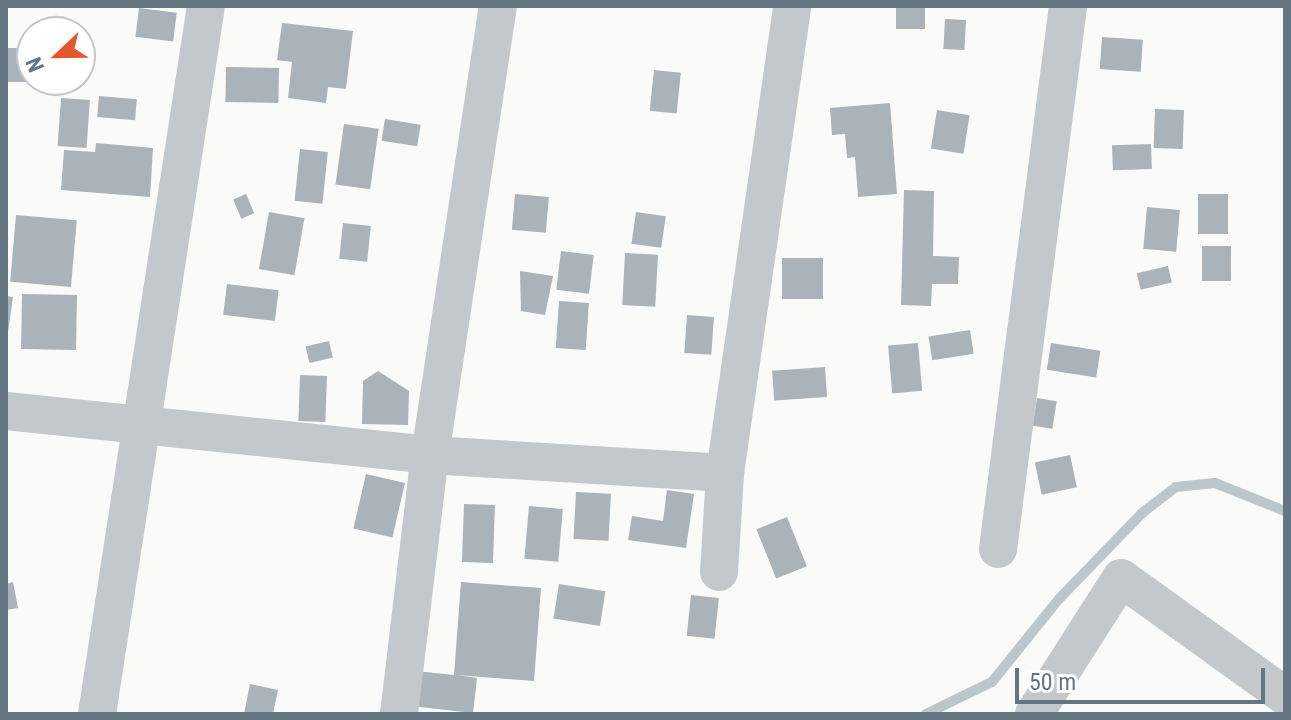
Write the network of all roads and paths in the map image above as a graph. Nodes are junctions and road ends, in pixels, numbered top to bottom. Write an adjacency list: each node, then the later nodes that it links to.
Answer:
1 (206, 6): 6 (street)
2 (498, 6): 7 (street)
3 (792, 6): 8 (street)
4 (1068, 6): 9 (street)
5 (6, 411): 6 (street)
6 (141, 427): 7 (street); 12 (street)
7 (430, 455): 8 (street); 13 (street)
8 (725, 473): 10 (street)
9 (998, 549)
10 (719, 572)
11 (1285, 696): 14 (street)
12 (97, 714)
13 (399, 714)
14 (1034, 714)

